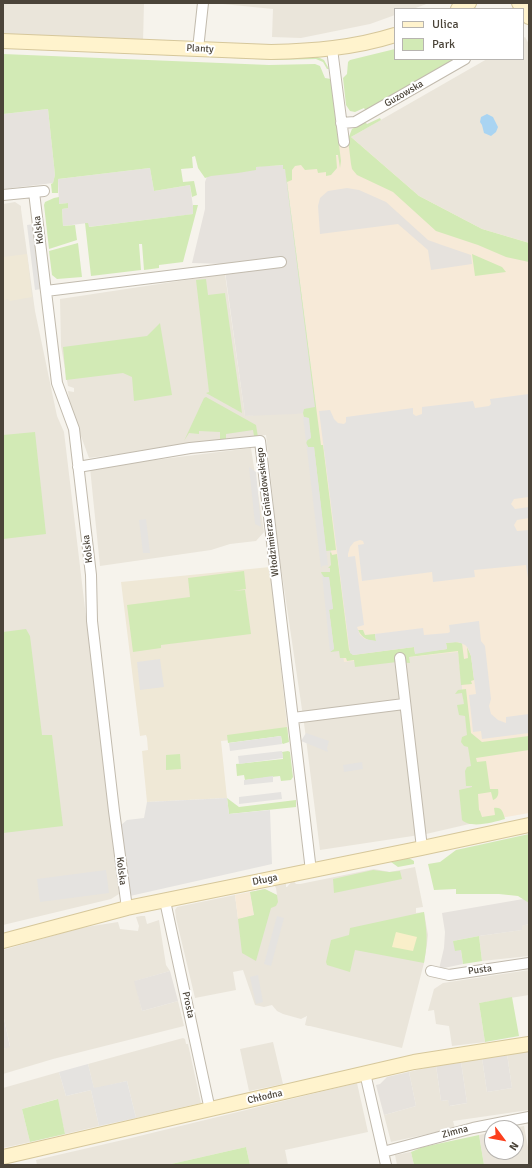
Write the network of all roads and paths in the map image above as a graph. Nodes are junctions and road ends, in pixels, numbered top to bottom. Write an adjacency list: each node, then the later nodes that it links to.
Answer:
1 (203, 3): 6 (street)
2 (469, 3): 3 (street)
3 (460, 8)
4 (394, 35): 7 (street, Planty)
5 (3, 40): 6 (street, Planty)
6 (198, 49): 7 (street, Planty)
7 (332, 49): 9 (street)
8 (463, 60): 9 (street, Guzowska)
9 (341, 124): 10 (street)
10 (344, 142)
11 (3, 196): 13 (street, Kolska)
12 (281, 262): 13 (street)
13 (46, 291): 14 (street, Kolska)
14 (78, 467): 17 (street, Włodzimierza Gniazdowskiego); 22 (street, Kolska)
15 (400, 658): 16 (street)
16 (404, 704): 17 (street); 19 (street)
17 (293, 718): 20 (street, Włodzimierza Gniazdowskiego)
18 (529, 825): 19 (street, Długa)
19 (422, 848): 20 (street, Długa)
20 (311, 871): 21 (street, Długa)
21 (165, 901): 22 (street, Długa); 28 (street, Prosta)
22 (127, 908): 23 (street, Długa)
23 (3, 941)
24 (529, 963): 25 (street, Pusta)
25 (431, 971)
26 (529, 1044): 27 (street, Chłodna)
27 (365, 1073): 28 (street, Chłodna); 30 (street)
28 (210, 1110): 31 (street, Chłodna)
29 (529, 1117): 30 (street, Zimna)
30 (383, 1152): 32 (street)
31 (3, 1157)
32 (386, 1165)

